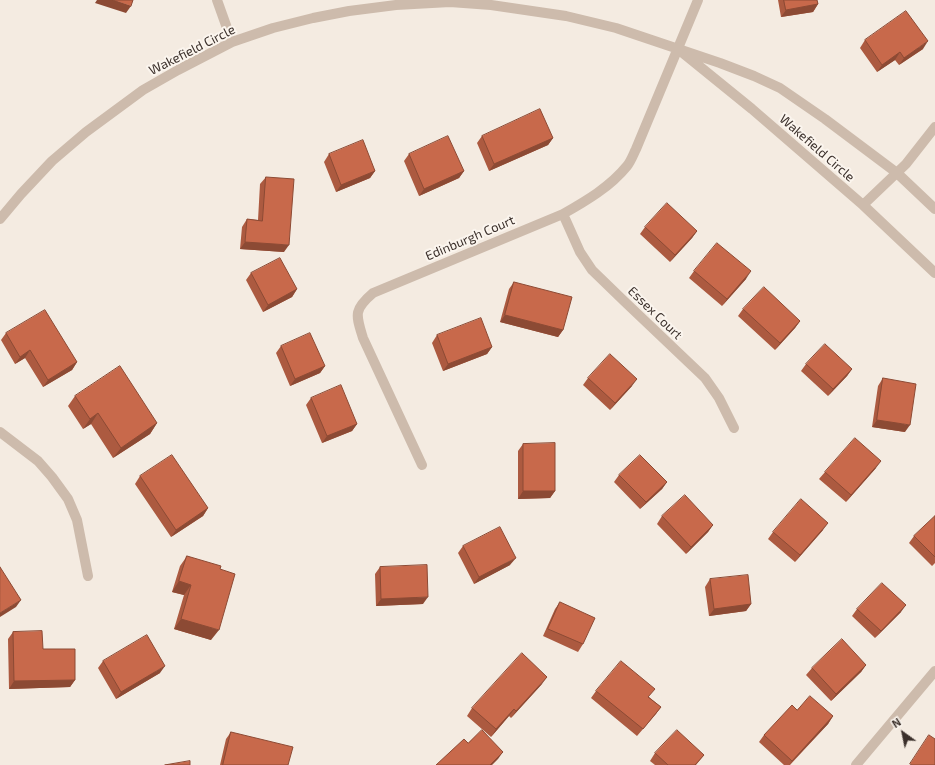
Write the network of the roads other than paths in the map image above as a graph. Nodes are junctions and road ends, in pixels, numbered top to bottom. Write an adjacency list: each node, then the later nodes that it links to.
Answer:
1 (217, 0): 4 (street)
2 (698, 0): 5 (street, Edinburgh Court)
3 (450, 1): 4 (street, Wakefield Circle); 5 (street, Wakefield Circle)
4 (232, 42): 11 (street, Wakefield Circle)
5 (678, 49): 7 (street, Wakefield Circle); 8 (street, Wakefield Circle); 10 (street, Edinburgh Court)
6 (935, 127): 7 (street)
7 (896, 173): 8 (street); 9 (street, Wakefield Circle)
8 (863, 205): 12 (street, Wakefield Circle)
9 (935, 209)
10 (563, 214): 13 (street, Essex Court); 15 (street, Edinburgh Court)
11 (0, 218)
12 (935, 273)
13 (734, 428)
14 (0, 432): 16 (street)
15 (422, 465)
16 (88, 576)
17 (935, 671): 18 (street)
18 (856, 765)

